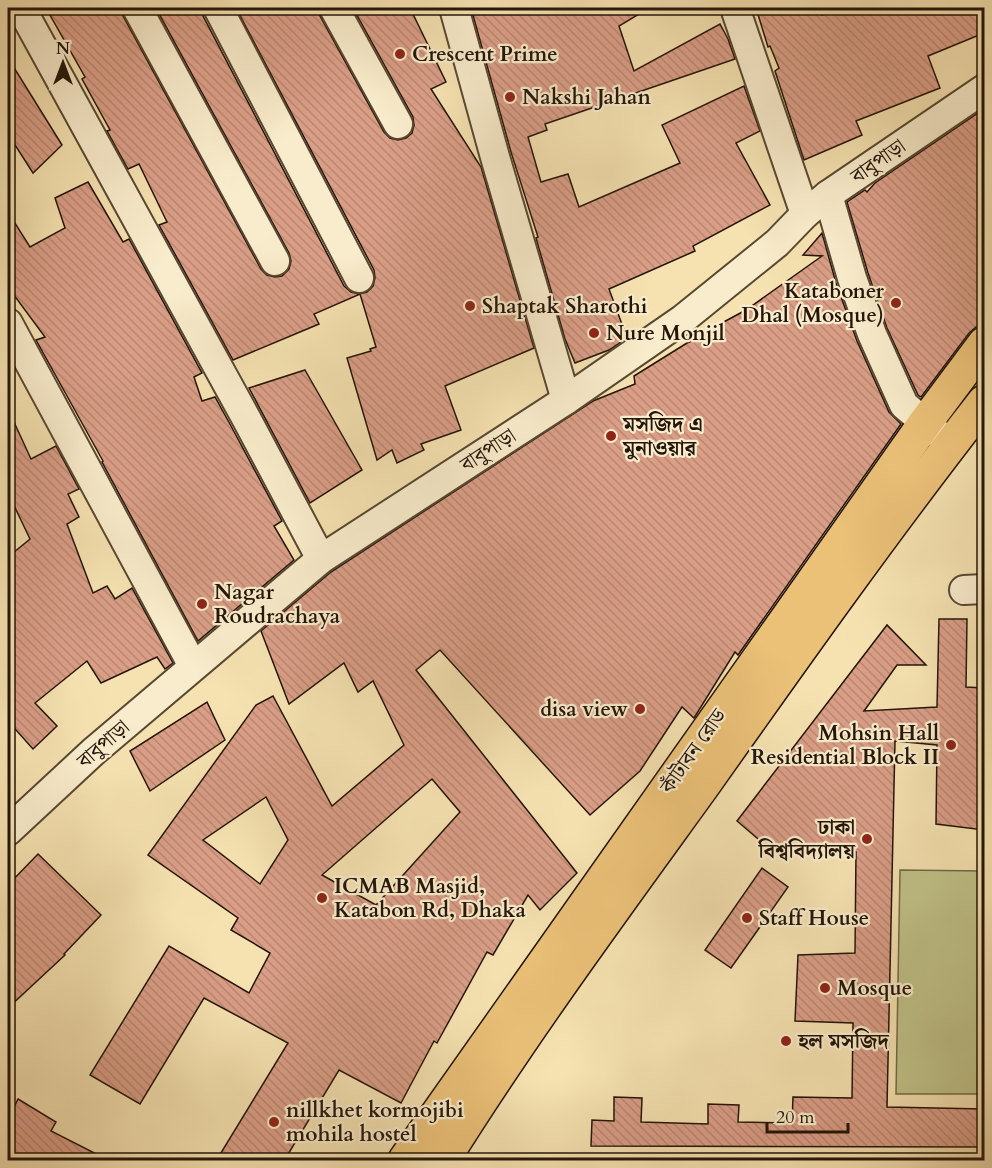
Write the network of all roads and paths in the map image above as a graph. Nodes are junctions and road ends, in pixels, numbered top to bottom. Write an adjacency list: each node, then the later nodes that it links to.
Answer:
1 (21, 8): 19 (street)
2 (137, 8): 11 (street)
3 (218, 8): 12 (street)
4 (334, 8): 8 (street)
5 (454, 8): 15 (street)
6 (735, 8): 10 (street)
7 (984, 89): 9 (street, বাবুপাড়া)
8 (398, 124)
9 (828, 195): 10 (street, বাবুপাড়া); 17 (street)
10 (805, 214): 15 (street, বাবুপাড়া)
11 (275, 261)
12 (359, 278)
13 (8, 323): 20 (street)
14 (984, 344): 17 (main road, কাঁটাবন রোড)
15 (566, 400): 19 (street, বাবুপাড়া)
16 (984, 402): 18 (main road, কাঁটাবন রোড)
17 (925, 423): 18 (street); 22 (main road, কাঁটাবন রোড)
18 (951, 444): 22 (main road, কাঁটাবন রোড)
19 (321, 559): 20 (street, বাবুপাড়া)
20 (193, 666): 21 (street, বাবুপাড়া)
21 (8, 831)
22 (484, 1071): 23 (main road, কাঁটাবন রোড); 24 (main road, কাঁটাবন রোড)
23 (405, 1161)
24 (443, 1161)

